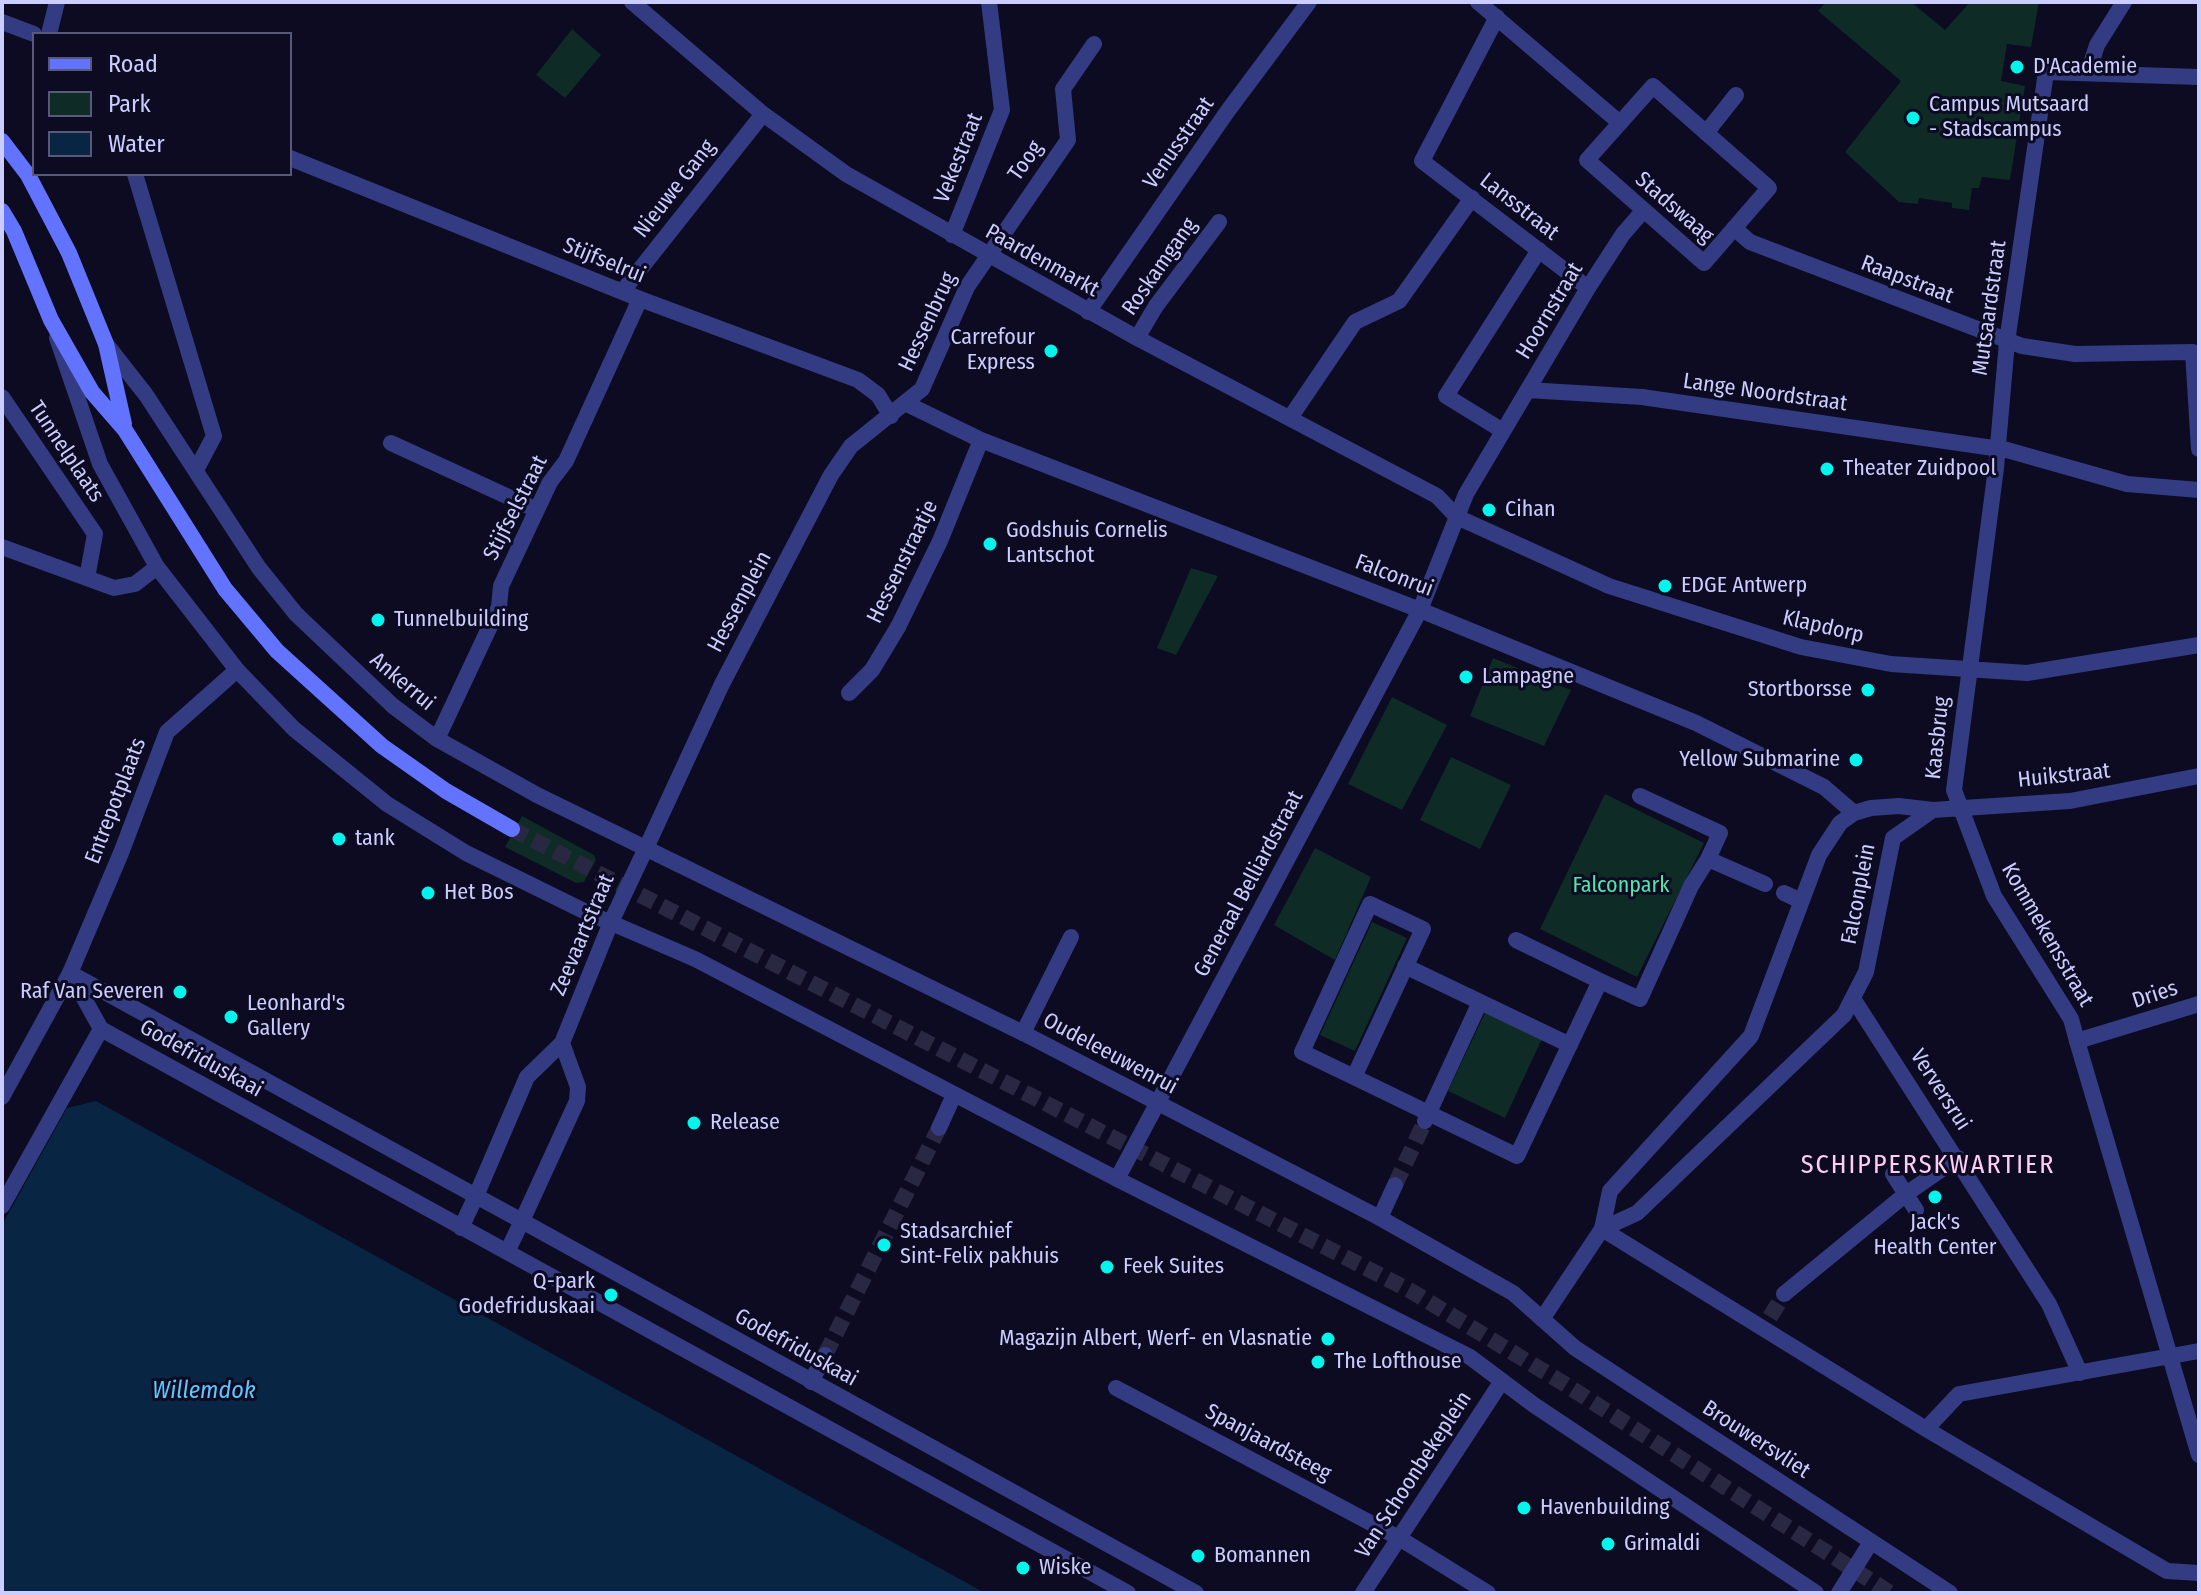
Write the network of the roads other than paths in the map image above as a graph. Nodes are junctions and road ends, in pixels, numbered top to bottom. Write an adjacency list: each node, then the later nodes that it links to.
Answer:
1 (57, 2): 9 (street)
2 (632, 2): 15 (street, Paardenmarkt)
3 (989, 2): 26 (street, Vekestraat)
4 (1309, 2): 33 (street, Venusstraat)
5 (1478, 2): 7 (street)
6 (2124, 2): 12 (street)
7 (1497, 17): 16 (street); 21 (street, Lansstraat)
8 (2, 22): 10 (street)
9 (50, 32)
10 (32, 33)
11 (1094, 44): 29 (street, Toog)
12 (2088, 73): 13 (street); 36 (street, Mutsaardstraat)
13 (2199, 77)
14 (1736, 95): 17 (street)
15 (763, 114): 26 (street, Paardenmarkt); 31 (street, Nieuwe Gang)
16 (1620, 123): 17 (street, Stadswaag); 22 (street, Stadswaag)
17 (1706, 133): 25 (street, Stadswaag)
18 (2, 141): 37 (main road, Ankerrui)
19 (292, 159): 31 (street, Stijfselrui)
20 (136, 176): 49 (street)
21 (1472, 198): 28 (street, Lansstraat); 42 (street)
22 (1644, 210): 25 (street, Stadswaag); 30 (street, Hoornstraat)
23 (2, 211): 34 (main road, Ankerrui)
24 (1219, 222): 35 (street, Roskamgang)
25 (1734, 228): 27 (street, Stadswaag)
26 (952, 235): 29 (street, Paardenmarkt)
27 (1750, 242): 36 (street, Raapstraat)
28 (1539, 250): 30 (street, Lansstraat); 44 (street)
29 (986, 256): 33 (street, Paardenmarkt); 40 (street, Hessenbrug)
30 (1588, 288): 38 (street, Hoornstraat)
31 (622, 292): 32 (street, Stijfselrui)
32 (640, 299): 41 (street, Stijfselrui); 51 (street, Stijfselstraat)
33 (1088, 312): 35 (street, Paardenmarkt)
34 (51, 320): 43 (main road, Ankerrui); 54 (street)
35 (1137, 338): 42 (street, Paardenmarkt)
36 (2007, 342): 47 (street, Raapstraat); 48 (street, Mutsaardstraat)
37 (106, 344): 43 (main road, Ankerrui); 49 (street, Ankerrui)
38 (1528, 390): 44 (street, Hoornstraat); 48 (street, Lange Noordstraat)
39 (2, 397): 55 (street, Tunnelplaats)
40 (907, 404): 41 (street, Hessenplein); 45 (street, Falconrui)
41 (891, 416): 68 (street, Hessenplein)
42 (1290, 418): 52 (street, Paardenmarkt)
43 (125, 430): 67 (main road, Ankerrui)
44 (1501, 435): 52 (street, Hoornstraat)
45 (981, 440): 56 (street, Falconrui); 60 (street, Hessenstraatje)
46 (391, 443): 51 (street)
47 (2199, 449)
48 (1995, 450): 50 (street, Lange Noordstraat); 59 (street, Mutsaardstraat)
49 (196, 470): 61 (street, Ankerrui)
50 (2199, 490)
51 (537, 510): 61 (street, Stijfselstraat)
52 (1457, 517): 56 (street, Generaal Belliardstraat); 59 (street, Klapdorp)
53 (2, 547): 55 (street)
54 (157, 567): 55 (street); 58 (street)
55 (87, 578)
56 (1420, 610): 66 (street, Falconrui); 90 (street, Generaal Belliardstraat)
57 (2199, 645): 59 (street, Klapdorp)
58 (237, 670): 73 (street); 77 (street, Entrepotplaats)
59 (1967, 671): 64 (street, Kaasbrug)
60 (849, 693)
61 (437, 739): 68 (street, Ankerrui)
62 (2199, 776): 64 (street, Huikstraat)
63 (1640, 796): 69 (street)
64 (1959, 808): 65 (street, Huikstraat); 84 (street, Kommekensstraat)
65 (1933, 810): 66 (street, Falconplein); 79 (street, Falconplein)
66 (1854, 813): 72 (street, Falconplein)
67 (512, 829)
68 (647, 846): 73 (street, Zeevaartstraat); 83 (street, Oudeleeuwenrui)
69 (1708, 859): 70 (street); 78 (street)
70 (1765, 884)
71 (1784, 893): 72 (street)
72 (1801, 901): 104 (street, Falconplein)
73 (611, 922): 85 (street, Zeevaartstraat); 88 (street)
74 (1071, 937): 83 (street)
75 (1516, 940): 78 (street)
76 (1405, 966): 80 (street); 87 (street); 87 (street)
77 (70, 973): 82 (street); 89 (street, Entrepotplaats); 98 (street, Godefriduskaai)
78 (1600, 981): 86 (street)
79 (1854, 1000): 93 (street, Verversrui); 104 (street, Falconplein)
80 (1480, 1002): 86 (street); 91 (street)
81 (2199, 1004): 84 (street, Dries)
82 (101, 1029): 99 (street); 103 (street, Godefriduskaai)
83 (1023, 1033): 90 (street, Oudeleeuwenrui)
84 (2077, 1041): 110 (street, Kommekensstraat)
85 (562, 1043): 98 (street, Zeevaartstraat); 102 (street)
86 (1570, 1045): 91 (street)
87 (1354, 1077): 91 (street)
88 (954, 1095): 92 (street); 95 (street)
89 (2, 1097)
90 (1156, 1103): 95 (street, Generaal Belliardstraat); 101 (street, Oudeleeuwenrui)
91 (1426, 1117)
92 (939, 1128)
93 (1958, 1158): 97 (street); 111 (street, Verversrui)
94 (1893, 1174): 97 (street)
95 (1117, 1179): 112 (street)
96 (1395, 1185): 101 (street)
97 (1906, 1194): 100 (street); 106 (street)
98 (476, 1196): 102 (street, Godefriduskaai); 103 (street, Zeevaartstraat)
99 (2, 1206)
100 (1916, 1210)
101 (1380, 1218): 107 (street, Oudeleeuwenrui)
102 (522, 1221): 105 (street); 113 (street, Godefriduskaai)
103 (461, 1228): 105 (street, Godefriduskaai)
104 (1602, 1229): 107 (street, Falconplein); 115 (street)
105 (507, 1252): 120 (street, Godefriduskaai)
106 (1784, 1294)
107 (1542, 1319): 118 (street, Brouwersvliet)
108 (2199, 1351): 110 (street)
109 (825, 1355): 113 (street)
110 (2169, 1359): 111 (street); 116 (street, Kommekensstraat)
111 (2080, 1373): 115 (street)
112 (1502, 1381): 117 (street, Van Schoonbekeplein); 124 (street)
113 (811, 1382): 121 (street, Godefriduskaai)
114 (1116, 1388): 117 (street, Spanjaardsteeg)
115 (1926, 1429): 119 (street)
116 (2199, 1455)
117 (1399, 1538): 122 (street, Van Schoonbekeplein); 123 (street, Spanjaardsteeg)
118 (1871, 1542): 125 (street); 126 (street, Brouwersvliet)
119 (2199, 1573)
120 (1128, 1593)
121 (1196, 1593)
122 (1363, 1593)
123 (1488, 1593)
124 (1816, 1593)
125 (1839, 1593)
126 (1950, 1593)

